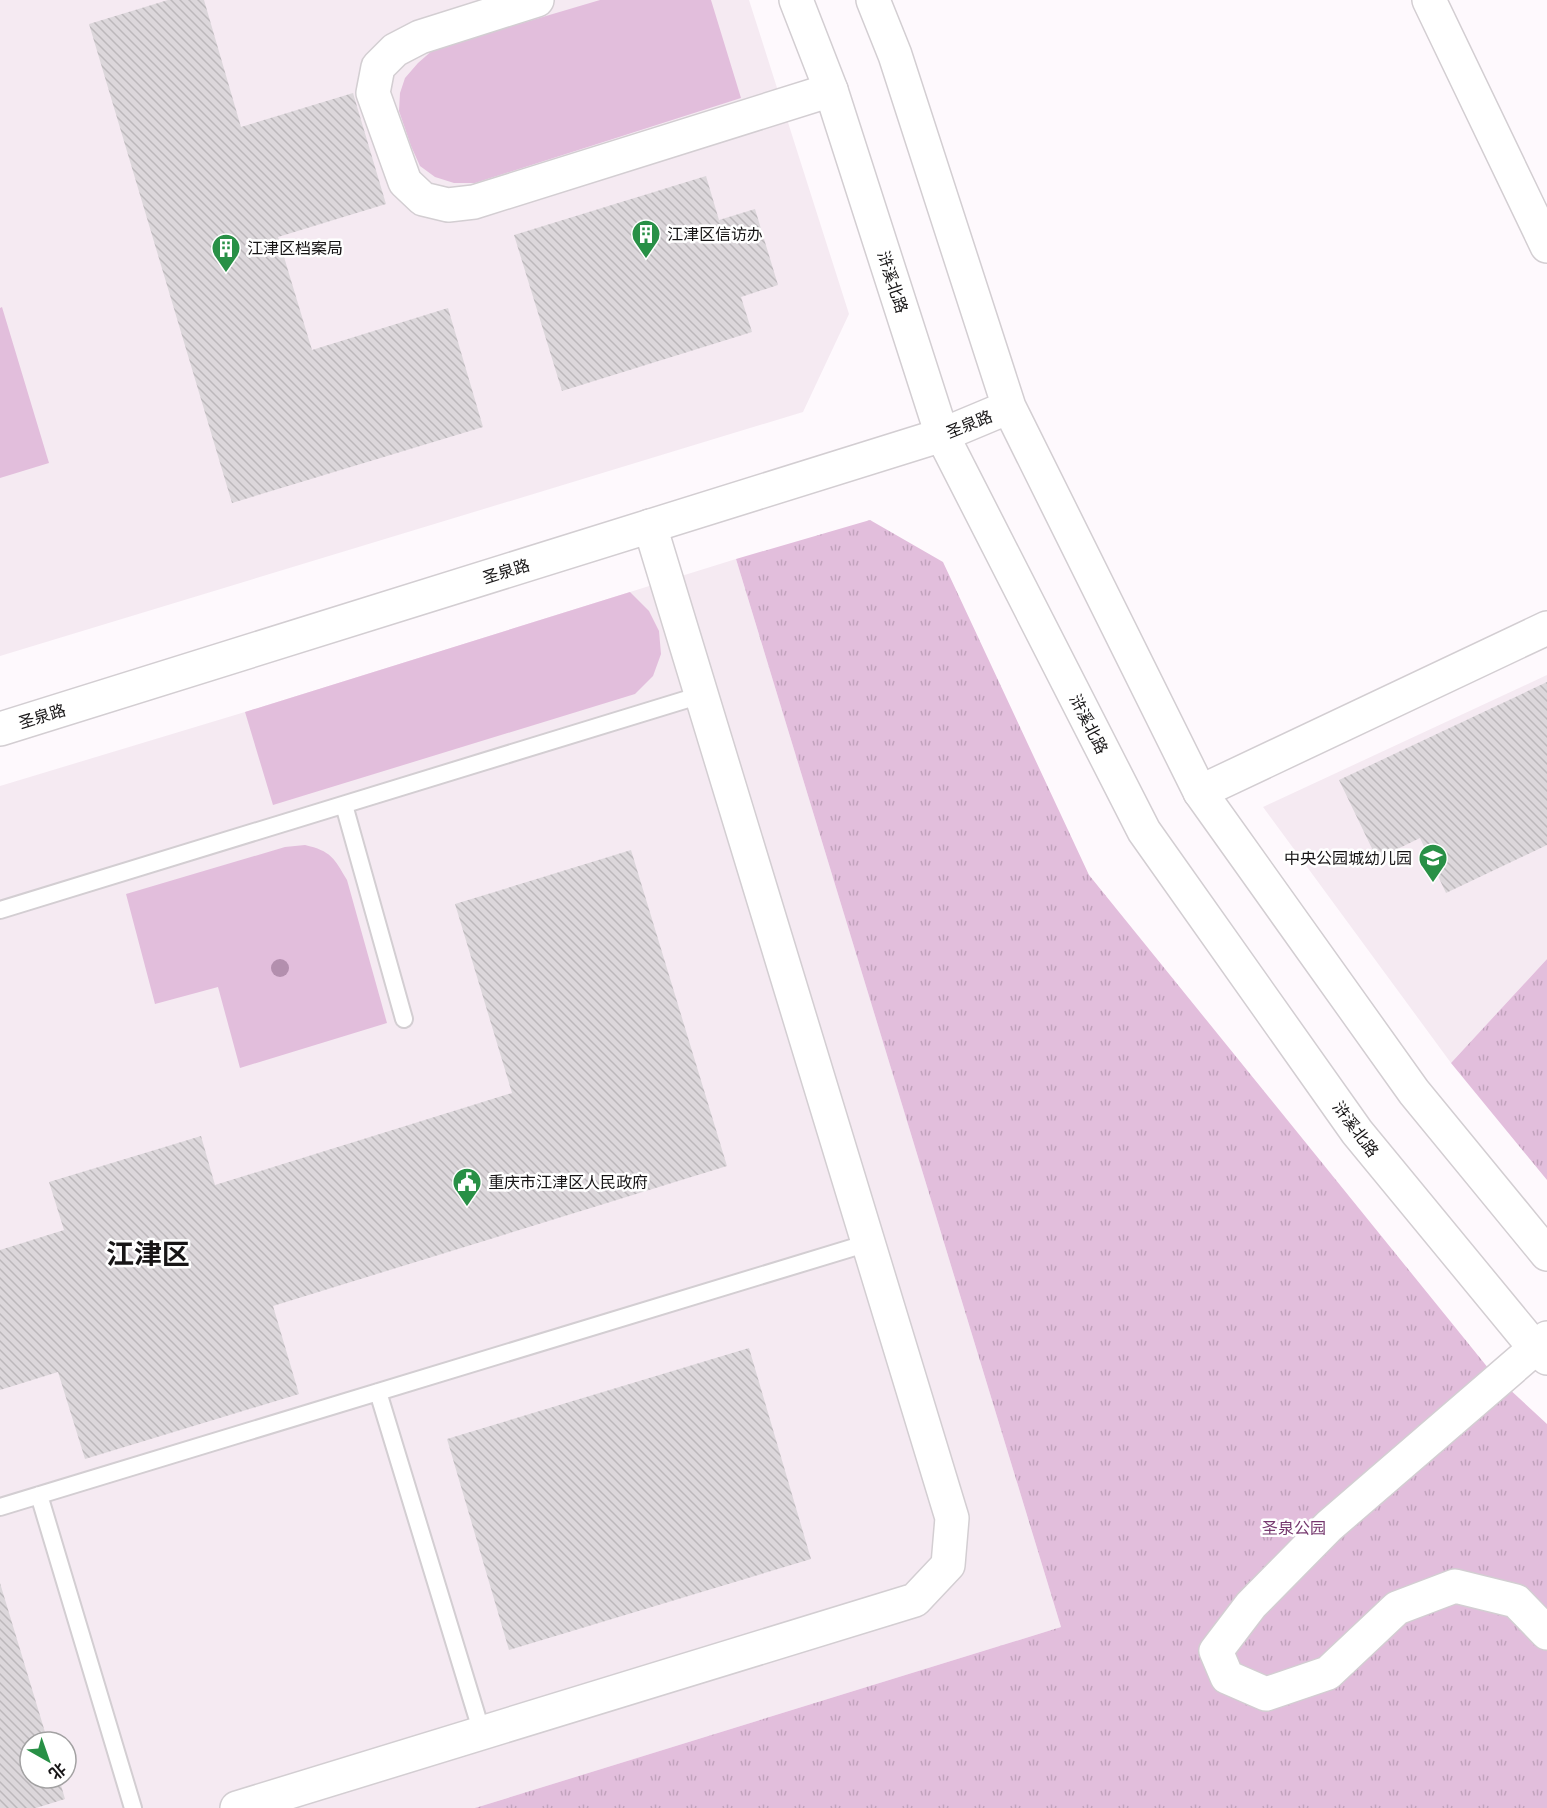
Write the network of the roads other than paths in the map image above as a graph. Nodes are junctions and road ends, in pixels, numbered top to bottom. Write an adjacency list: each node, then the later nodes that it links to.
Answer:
1 (537, 0): 5 (street)
2 (796, 0): 5 (street, 浒溪北路)
3 (873, 0): 7 (street)
4 (1429, 0): 6 (street)
5 (831, 90): 8 (street, 浒溪北路)
6 (1547, 246)
7 (1009, 407): 8 (street, 圣泉路); 13 (street)
8 (942, 435): 9 (street, 圣泉路); 19 (street, 浒溪北路)
9 (650, 526): 11 (street); 12 (street, 圣泉路)
10 (1547, 628): 13 (street)
11 (701, 696): 14 (lane); 17 (street)
12 (0, 729)
13 (1200, 792): 18 (street)
14 (344, 804): 15 (lane); 16 (lane)
15 (0, 910)
16 (404, 1018)
17 (868, 1243): 20 (lane); 24 (street)
18 (1547, 1254)
19 (1543, 1348): 23 (street)
20 (378, 1392): 21 (lane); 24 (lane)
21 (39, 1495): 22 (lane); 25 (lane)
22 (0, 1507)
23 (1547, 1633)
24 (482, 1733): 26 (street)
25 (133, 1808)
26 (237, 1808)

